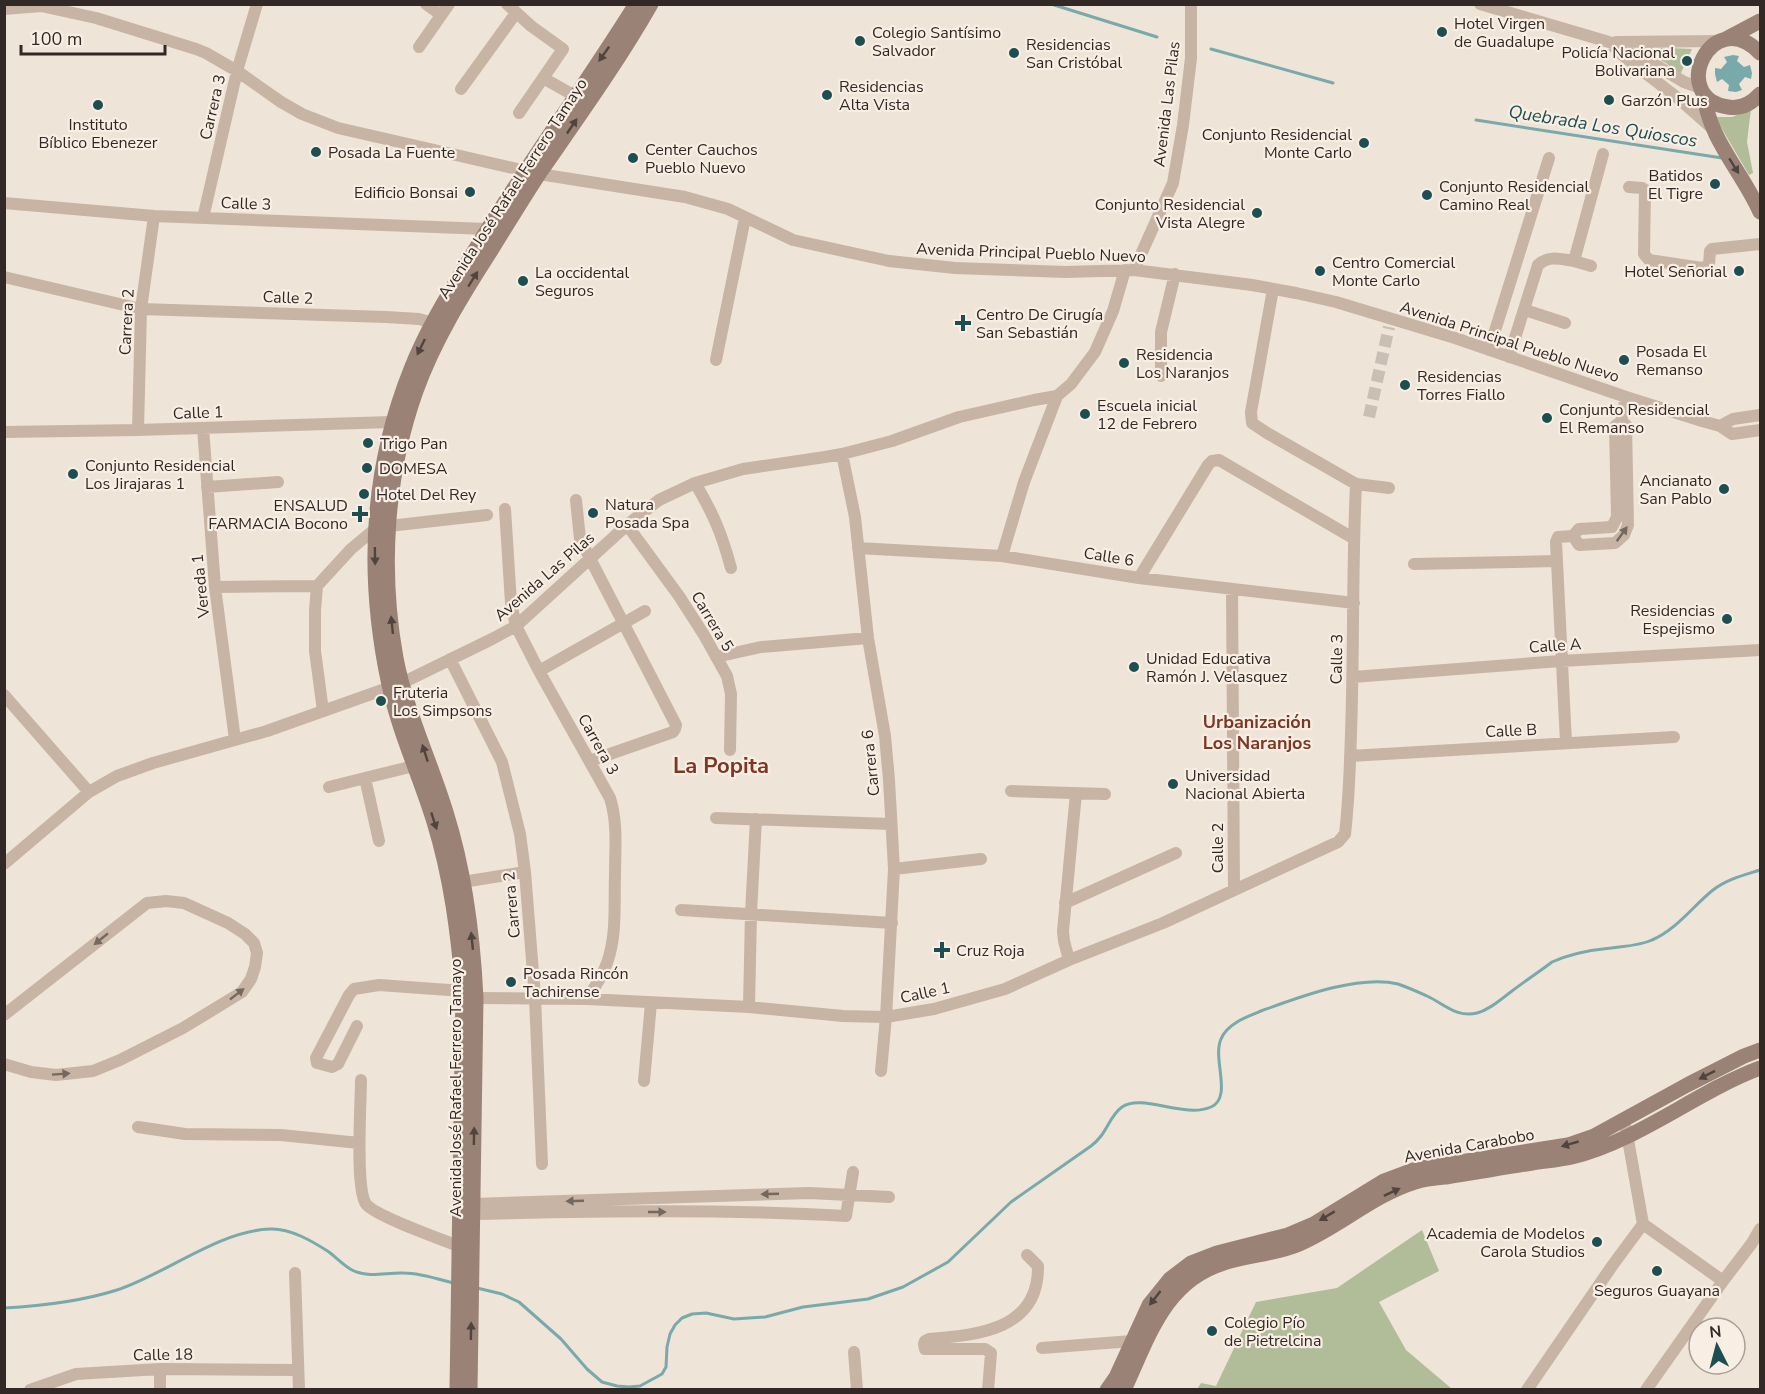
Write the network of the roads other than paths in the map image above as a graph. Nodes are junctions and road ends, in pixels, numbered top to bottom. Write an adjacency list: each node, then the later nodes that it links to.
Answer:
1 (257, 4): 15 (street, Carrera 3)
2 (426, 4): 9 (street)
3 (636, 4): 20 (street, Avenida José Rafael Ferrero Tamayo, one-way to 20)
4 (651, 4): 25 (street, Avenida José Rafael Ferrero Tamayo, one-way to 4)
5 (1191, 4): 36 (street, Avenida Las Pilas)
6 (1480, 4): 12 (street)
7 (4, 9): 15 (street, Avenida Principal Pueblo Nuevo)
8 (511, 9): 16 (street); 17 (street)
9 (445, 10): 13 (street)
10 (1761, 21): 11 (street)
11 (1723, 40): 12 (street); 14 (street); 18 (street)
12 (1609, 42): 18 (street); 22 (street)
13 (419, 47)
14 (1761, 53)
15 (237, 71): 25 (street, Avenida Principal Pueblo Nuevo); 30 (street, Carrera 3)
16 (543, 78): 20 (street); 21 (street)
17 (461, 89)
18 (1703, 91): 19 (street); 22 (street)
19 (1761, 94)
20 (575, 96): 25 (street, Avenida José Rafael Ferrero Tamayo)
21 (519, 113)
22 (1713, 129): 28 (street, one-way to 28)
23 (1603, 154): 34 (street)
24 (1549, 158): 44 (street)
25 (532, 172): 31 (street, Avenida Principal Pueblo Nuevo); 32 (street, Avenida José Rafael Ferrero Tamayo); 43 (street, Avenida José Rafael Ferrero Tamayo, one-way to 25)
26 (1629, 187): 33 (street)
27 (4, 203): 29 (street, Calle 3)
28 (1761, 212)
29 (154, 216): 30 (street, Calle 3); 40 (street, Carrera 2)
30 (203, 218): 32 (street, Calle 3)
31 (745, 218): 36 (street, Avenida Principal Pueblo Nuevo); 46 (street)
32 (487, 230): 43 (street, Avenida José Rafael Ferrero Tamayo)
33 (1761, 244)
34 (1574, 261): 35 (street); 41 (street)
35 (1591, 266)
36 (1129, 270): 37 (street, Avenida Principal Pueblo Nuevo); 48 (street, Avenida Las Pilas)
37 (1175, 274): 39 (street, Avenida Principal Pueblo Nuevo); 47 (street)
38 (4, 278): 40 (street, Calle 2)
39 (1273, 288): 44 (street, Avenida Principal Pueblo Nuevo); 60 (street)
40 (141, 309): 43 (street, Calle 2); 54 (street, Carrera 2)
41 (1525, 310): 42 (street); 45 (street)
42 (1565, 323)
43 (439, 325): 51 (street, Avenida José Rafael Ferrero Tamayo, one-way to 51); 67 (street, Avenida José Rafael Ferrero Tamayo)
44 (1489, 350): 45 (street, Avenida Principal Pueblo Nuevo)
45 (1509, 357): 49 (street, Avenida Principal Pueblo Nuevo)
46 (716, 360)
47 (1161, 376)
48 (1057, 396): 57 (street, Avenida Las Pilas); 70 (street)
49 (1626, 397): 52 (street, Avenida Principal Pueblo Nuevo); 72 (street)
50 (1761, 415): 52 (street)
51 (392, 422): 53 (street, Calle 1); 67 (street, Avenida José Rafael Ferrero Tamayo)
52 (1720, 426): 55 (street, Avenida Principal Pueblo Nuevo)
53 (203, 428): 54 (street, Calle 1); 61 (street, Vereda 1)
54 (138, 430): 56 (street, Calle 1)
55 (1761, 430)
56 (4, 432)
57 (842, 453): 59 (street, Avenida Las Pilas); 69 (street, Carrera 6)
58 (279, 482): 61 (street)
59 (695, 483): 66 (street, Avenida Las Pilas); 74 (street)
60 (1356, 484): 62 (street); 68 (street, Calle 3)
61 (207, 487): 77 (street, Vereda 1)
62 (1389, 488)
63 (576, 500): 71 (street)
64 (505, 509): 82 (street, Carrera 3)
65 (487, 515): 67 (street)
66 (627, 525): 71 (street, Avenida Las Pilas); 85 (street, Carrera 5)
67 (382, 527): 76 (street); 90 (street, Avenida José Rafael Ferrero Tamayo)
68 (1353, 538): 75 (street); 79 (street, Calle 3)
69 (858, 548): 70 (street, Calle 6); 83 (street, Carrera 6)
70 (1002, 556): 75 (street, Calle 6)
71 (591, 558): 81 (street); 82 (street, Avenida Las Pilas)
72 (1556, 561): 73 (street); 87 (street)
73 (1414, 564)
74 (731, 568)
75 (1139, 578): 78 (street, Calle 6)
76 (317, 586): 77 (street); 92 (street)
77 (215, 587): 94 (street, Vereda 1)
78 (1232, 589): 79 (street, Calle 6); 117 (street, Calle 2)
79 (1354, 603): 89 (street, Calle 3)
80 (645, 611): 81 (street)
81 (622, 623): 88 (street); 98 (street)
82 (516, 626): 86 (street, Avenida Las Pilas); 88 (street, Carrera 3)
83 (868, 638): 85 (street); 108 (street, Carrera 6)
84 (1761, 650): 87 (street, Calle A)
85 (716, 657): 96 (street, Carrera 5)
86 (450, 659): 90 (street, Avenida Las Pilas); 115 (street, Carrera 2)
87 (1561, 661): 89 (street, Calle A); 95 (street)
88 (539, 671): 98 (street, Carrera 3)
89 (1353, 676): 97 (street, Calle 3)
90 (396, 684): 92 (street, Avenida Las Pilas); 99 (street, Avenida José Rafael Ferrero Tamayo); 116 (street, Avenida José Rafael Ferrero Tamayo, one-way to 90)
91 (4, 695): 103 (street)
92 (323, 711): 94 (street, Avenida Las Pilas)
93 (1674, 737): 95 (street, Calle B)
94 (235, 741): 103 (street, Avenida Las Pilas)
95 (1566, 743): 97 (street, Calle B)
96 (730, 750)
97 (1350, 756): 109 (street, Calle 3)
98 (590, 761): 125 (street, Carrera 3)
99 (414, 766): 100 (street); 123 (street, Avenida José Rafael Ferrero Tamayo, one-way to 123)
100 (365, 778): 101 (street); 110 (street)
101 (329, 787)
102 (1011, 791): 104 (street)
103 (89, 792): 113 (street, Avenida Las Pilas)
104 (1076, 793): 105 (street); 118 (street)
105 (1105, 794)
106 (716, 818): 107 (street)
107 (756, 819): 108 (street); 120 (street)
108 (891, 824): 114 (street, Carrera 6)
109 (1345, 834): 117 (street, Calle 1)
110 (380, 841)
111 (1176, 853): 118 (street)
112 (981, 859): 114 (street)
113 (4, 864)
114 (894, 869): 121 (street, Carrera 6)
115 (525, 872): 116 (street); 124 (street, Carrera 2)
116 (463, 882): 123 (street, Avenida José Rafael Ferrero Tamayo, one-way to 116)
117 (1234, 890): 122 (street, Calle 1)
118 (1065, 903): 122 (street)
119 (681, 910): 120 (street)
120 (751, 913): 121 (street); 127 (street)
121 (892, 923): 129 (street, Carrera 6)
122 (1070, 960): 129 (street, Calle 1)
123 (469, 994): 124 (street, Calle 1); 130 (street, Calle 1); 145 (street, Avenida José Rafael Ferrero Tamayo, one-way to 123); 149 (street, Avenida José Rafael Ferrero Tamayo)
124 (535, 998): 125 (street, Calle 1); 140 (street, Carrera 2)
125 (587, 999): 126 (street, Calle 1)
126 (651, 1003): 127 (street, Calle 1); 136 (street)
127 (749, 1007): 129 (street, Calle 1)
128 (4, 1016): 132 (street, one-way to 128)
129 (886, 1017): 134 (street, Carrera 6)
130 (357, 1026)
131 (1761, 1050): 138 (street, Avenida Carabobo, one-way to 138)
132 (4, 1064)
133 (1761, 1068): 138 (street, Avenida Carabobo)
134 (881, 1071)
135 (361, 1080): 139 (street)
136 (644, 1081)
137 (138, 1127): 139 (street)
138 (1626, 1128): 147 (street); 153 (street, Avenida Carabobo, one-way to 153); 166 (street, Avenida Carabobo, one-way to 138)
139 (360, 1143): 149 (street)
140 (542, 1164)
141 (853, 1172): 143 (street)
142 (809, 1193): 143 (street); 145 (street, one-way to 145); 146 (street)
143 (850, 1194): 144 (street); 146 (street)
144 (888, 1197)
145 (473, 1209): 146 (street, one-way to 146); 162 (street, Avenida José Rafael Ferrero Tamayo, one-way to 145)
146 (808, 1214)
147 (1643, 1224): 152 (street); 167 (street)
148 (1761, 1229): 152 (street)
149 (458, 1246): 161 (street, Avenida José Rafael Ferrero Tamayo)
150 (1027, 1255): 164 (street)
151 (295, 1273): 157 (street)
152 (1723, 1281): 168 (street)
153 (1132, 1341): 154 (street); 165 (street, Avenida Carabobo)
154 (1042, 1348)
155 (854, 1353): 163 (street)
156 (160, 1369): 157 (street, Calle 18); 158 (street, Calle 18); 159 (street)
157 (298, 1370): 160 (street)
158 (30, 1389)
159 (160, 1389)
160 (299, 1389)
161 (457, 1389)
162 (470, 1389)
163 (857, 1389)
164 (988, 1389)
165 (1107, 1389)
166 (1124, 1389)
167 (1527, 1389)
168 (1646, 1389)

